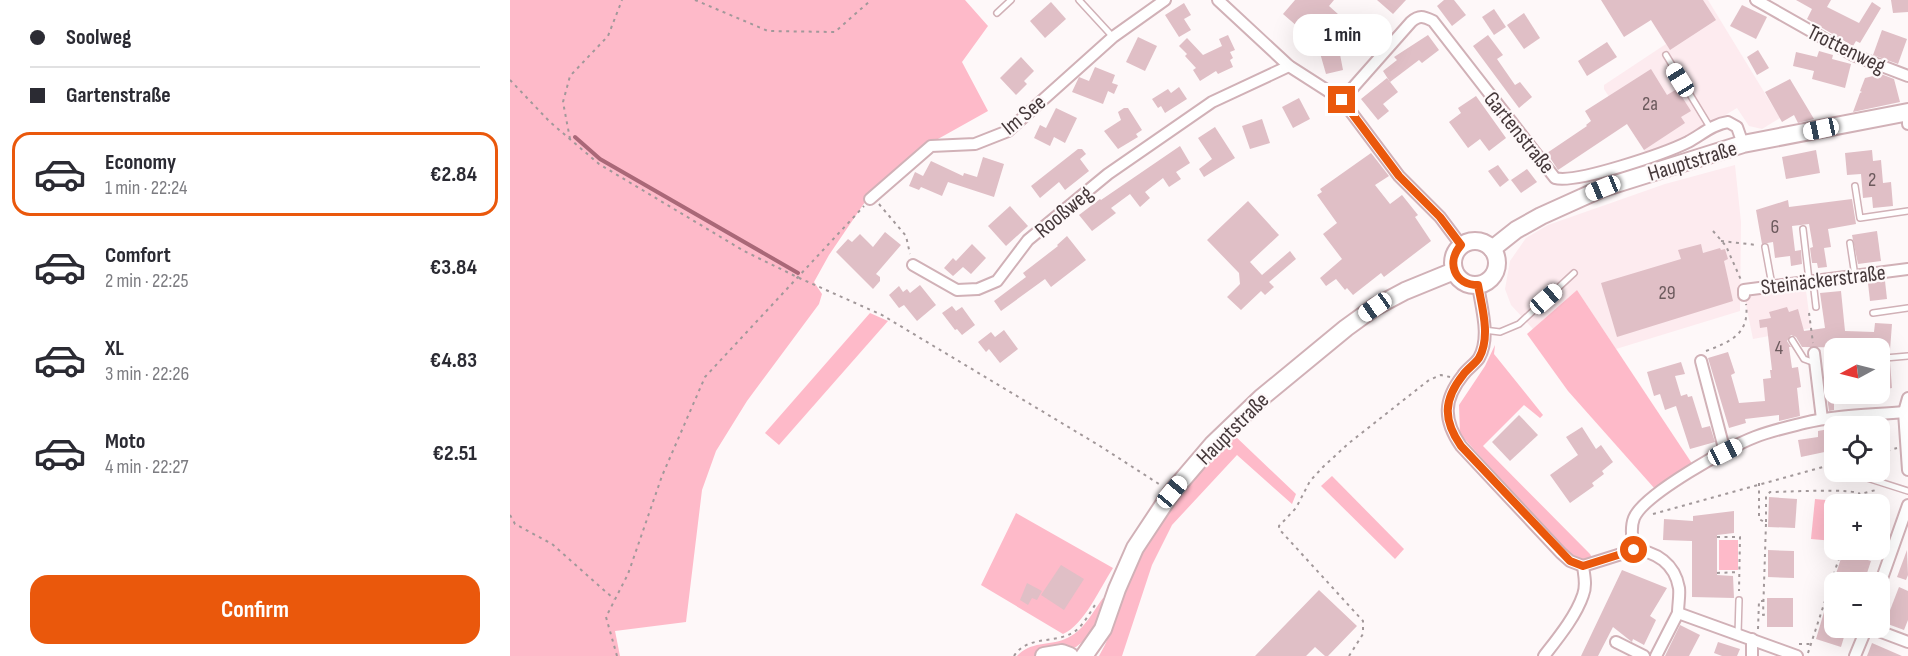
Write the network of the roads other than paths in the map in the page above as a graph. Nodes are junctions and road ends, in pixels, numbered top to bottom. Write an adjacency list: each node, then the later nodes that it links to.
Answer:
1 (1011, 0): 6 (lane)
2 (1079, 0): 7 (lane)
3 (1165, 0): 7 (street, Im See)
4 (1218, 0): 9 (street)
5 (1756, 0): 10 (street, Trottenweg)
6 (997, 13)
7 (1113, 37): 17 (street, Im See)
8 (1666, 55): 14 (lane)
9 (1289, 66): 11 (street); 24 (street, Rooßweg)
10 (1908, 76)
11 (1342, 100): 14 (street, Gartenstraße); 21 (street)
12 (1908, 112): 13 (street); 15 (main road, Hauptstraße)
13 (1908, 124)
14 (1711, 129): 15 (street, Gartenstraße)
15 (1743, 144): 23 (main road, Hauptstraße)
16 (1855, 186): 18 (lane)
17 (872, 198)
18 (1908, 211)
19 (1803, 229): 29 (lane)
20 (1850, 243): 28 (lane)
21 (1461, 245): 23 (main road); 26 (main road)
22 (1765, 247): 31 (lane)
23 (1492, 249): 30 (main road)
24 (913, 265)
25 (1908, 269): 28 (street, Steinäckerstraße)
26 (1454, 271): 30 (main road); 64 (main road, Hauptstraße)
27 (1574, 273): 36 (lane)
28 (1855, 276): 29 (street, Steinäckerstraße)
29 (1811, 280): 31 (street, Steinäckerstraße); 33 (lane)
30 (1478, 285): 36 (street)
31 (1772, 285): 32 (street, Steinäckerstraße)
32 (1743, 288)
33 (1816, 307)
34 (1908, 308): 35 (lane)
35 (1873, 313)
36 (1484, 330): 52 (street)
37 (1792, 340): 39 (lane)
38 (1908, 356): 40 (lane)
39 (1815, 358): 44 (street)
40 (1890, 358)
41 (1701, 361): 46 (street)
42 (1908, 398): 43 (street)
43 (1904, 412): 44 (street); 45 (street)
44 (1822, 419): 46 (street)
45 (1907, 446): 47 (street)
46 (1725, 452): 51 (street)
47 (1908, 470)
48 (1880, 482): 49 (lane)
49 (1908, 491)
50 (1908, 504): 53 (street)
51 (1634, 550): 52 (street); 55 (street)
52 (1583, 566): 65 (street)
53 (1884, 572)
54 (1738, 600): 56 (lane)
55 (1678, 613): 56 (street); 67 (street)
56 (1738, 634): 59 (street)
57 (1890, 635): 61 (street)
58 (1863, 638): 70 (street)
59 (1755, 640): 68 (street); 69 (street)
60 (1616, 642): 66 (street)
61 (1908, 642)
62 (1044, 656): 63 (main road)
63 (1070, 656)
64 (1084, 656)
65 (1544, 656)
66 (1644, 656)
67 (1656, 656)
68 (1752, 656)
69 (1797, 656)
70 (1855, 656)

